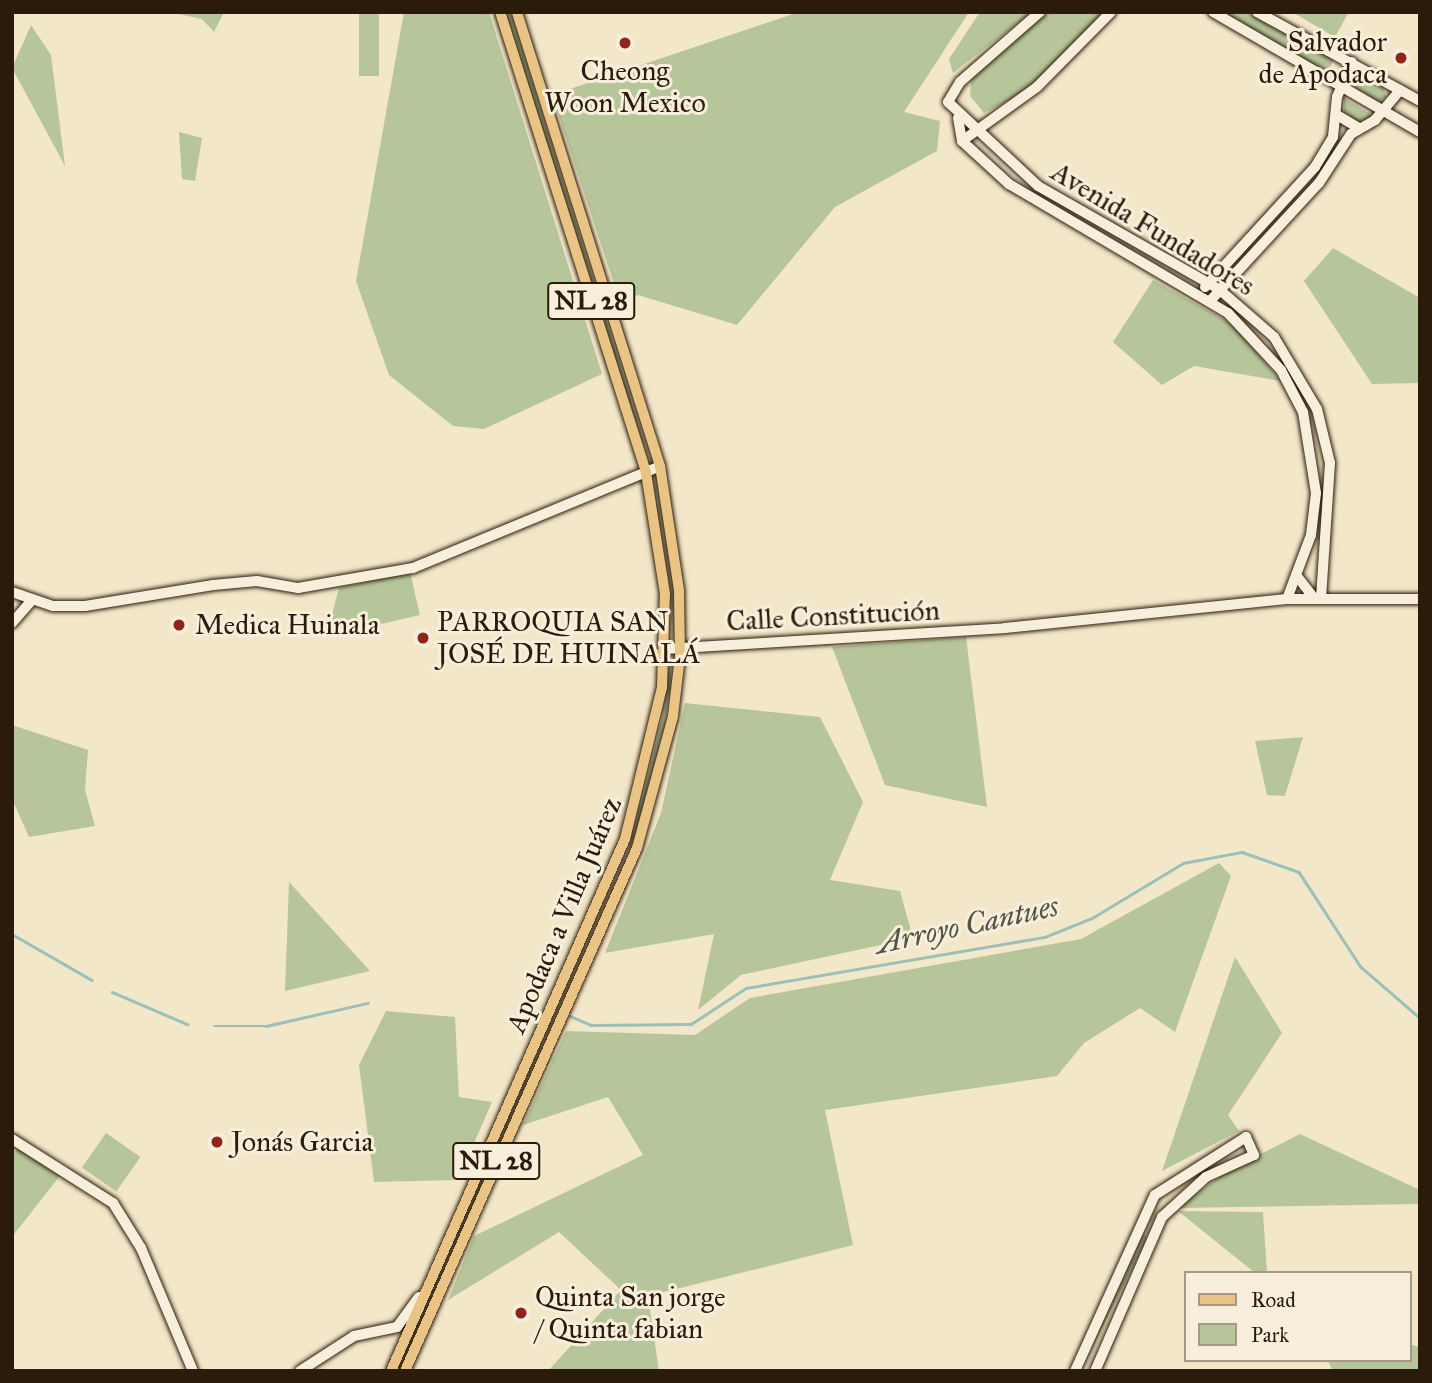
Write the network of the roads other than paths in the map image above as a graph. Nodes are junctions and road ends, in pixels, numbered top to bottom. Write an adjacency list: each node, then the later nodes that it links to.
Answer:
1 (500, 12): 23 (main road, Apodaca a Villa Juárez / NL 28)
2 (517, 12): 22 (main road, Apodaca a Villa Juárez / NL 28)
3 (1040, 12): 13 (street, Avenida Fundadores)
4 (1111, 12): 15 (street)
5 (1213, 12): 8 (street)
6 (1257, 12): 7 (street)
7 (1352, 62): 8 (street); 9 (street)
8 (1341, 87): 11 (street); 12 (street)
9 (1400, 90): 10 (street); 11 (street)
10 (1420, 101)
11 (1383, 112): 14 (street); 16 (street)
12 (1337, 115): 14 (street); 18 (street)
13 (958, 118): 15 (street, Avenida Fundadores); 17 (street, Avenida Fundadores)
14 (1359, 128): 19 (street)
15 (977, 132): 17 (street); 18 (street, Avenida Fundadores)
16 (1420, 132)
17 (962, 141): 20 (street, Avenida Fundadores)
18 (1208, 283): 19 (street, Avenida Fundadores); 20 (street)
19 (1220, 290): 21 (street); 26 (street, Avenida Fundadores)
20 (1198, 295): 21 (street, Avenida Fundadores)
21 (1210, 301): 24 (street, Avenida Fundadores)
22 (660, 466): 23 (street); 31 (main road, Apodaca a Villa Juárez / NL 28)
23 (646, 472): 29 (street); 32 (main road, Apodaca a Villa Juárez / NL 28)
24 (1296, 575): 26 (street); 27 (street, Avenida Fundadores)
25 (12, 592): 29 (street)
26 (1317, 597): 27 (street, Calle Constitución); 28 (street, Calle Constitución)
27 (1287, 599): 31 (street, Calle Constitución)
28 (1420, 599)
29 (31, 601): 30 (street)
30 (12, 623)
31 (680, 648): 32 (street, Calle Constitución); 38 (main road, Apodaca a Villa Juárez / NL 28)
32 (664, 649): 34 (main road, Apodaca a Villa Juárez / NL 28)
33 (12, 1139): 35 (street)
34 (419, 1297): 36 (street); 37 (main road, Apodaca a Villa Juárez / NL 28)
35 (193, 1371)
36 (300, 1371)
37 (391, 1371)
38 (405, 1371)
39 (1075, 1371): 40 (street)
40 (1095, 1371)

